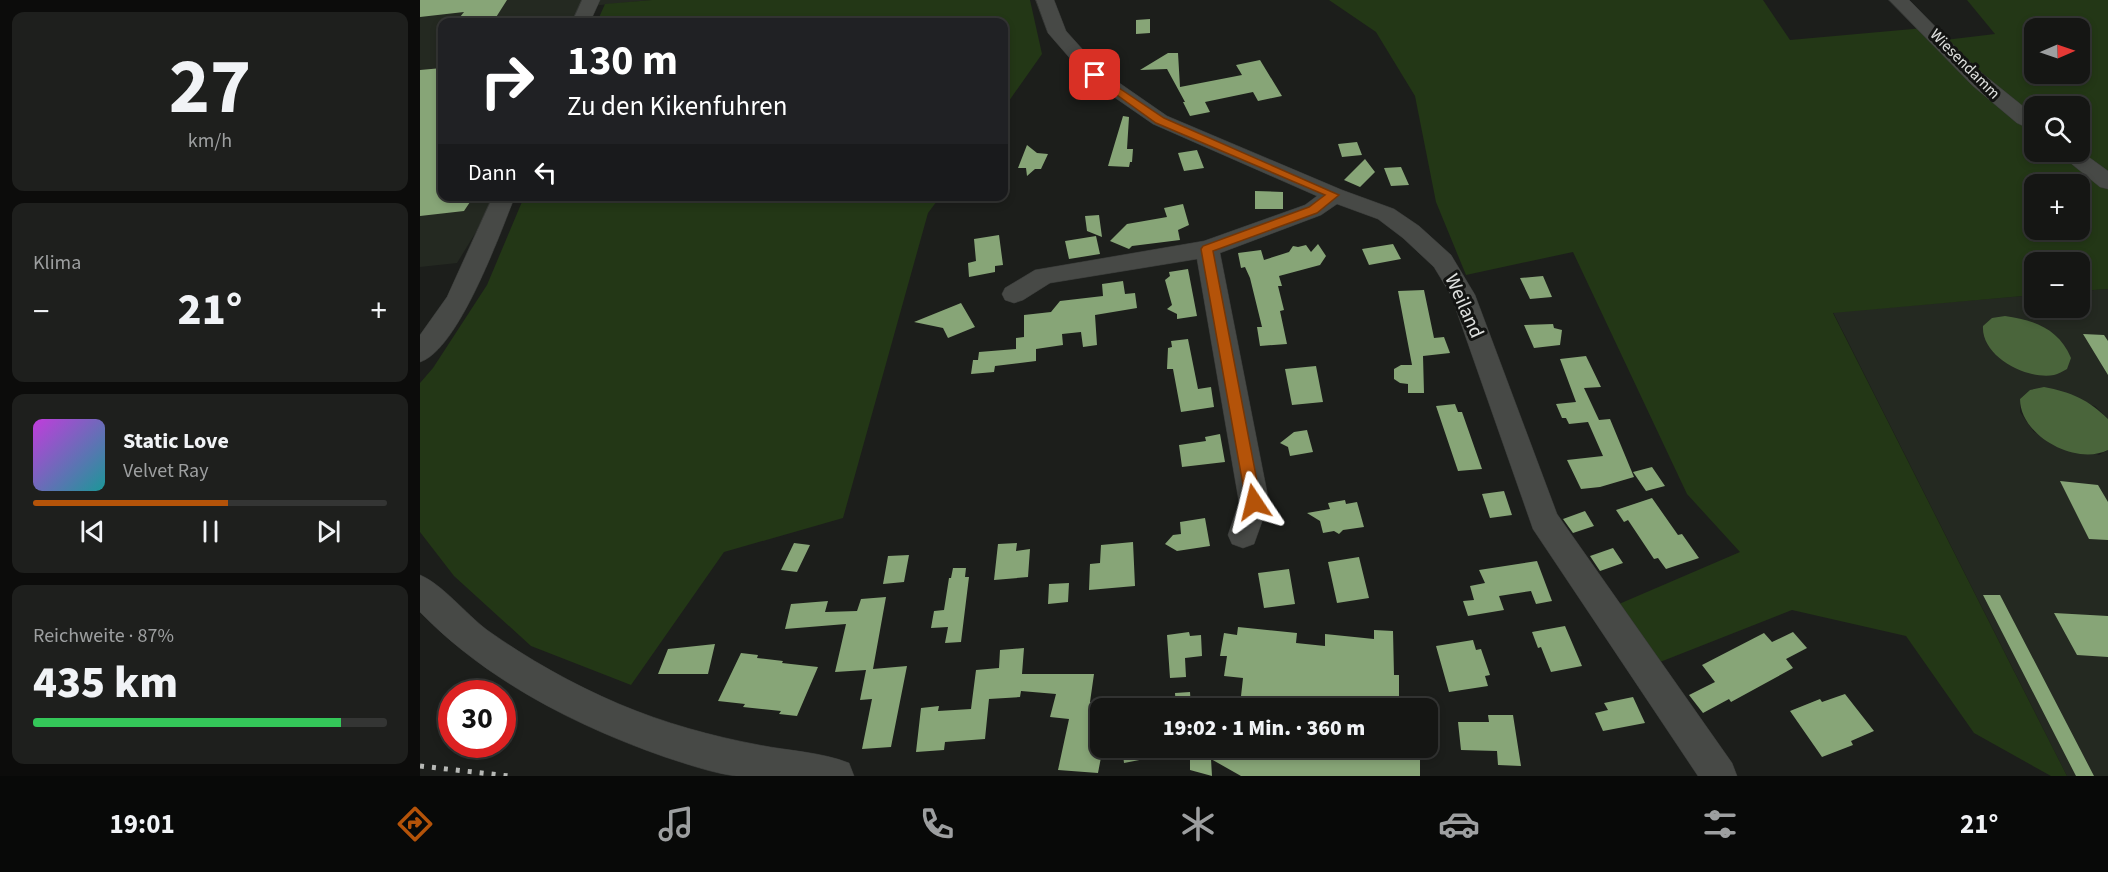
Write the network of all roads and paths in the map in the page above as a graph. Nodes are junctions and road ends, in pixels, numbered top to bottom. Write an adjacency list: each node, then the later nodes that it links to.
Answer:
1 (591, 0): 4 (street)
2 (1045, 0): 8 (street, Weiland)
3 (1898, 0): 5 (street, Wiesendamm)
4 (583, 18)
5 (2024, 117)
6 (2081, 162): 7 (street)
7 (2108, 182)
8 (1334, 195): 10 (street); 16 (street, Weiland)
9 (502, 201): 12 (street)
10 (1207, 249): 11 (street); 13 (street)
11 (1014, 294)
12 (420, 352)
13 (1244, 535)
14 (420, 590): 15 (street)
15 (836, 776)
16 (1719, 776)

